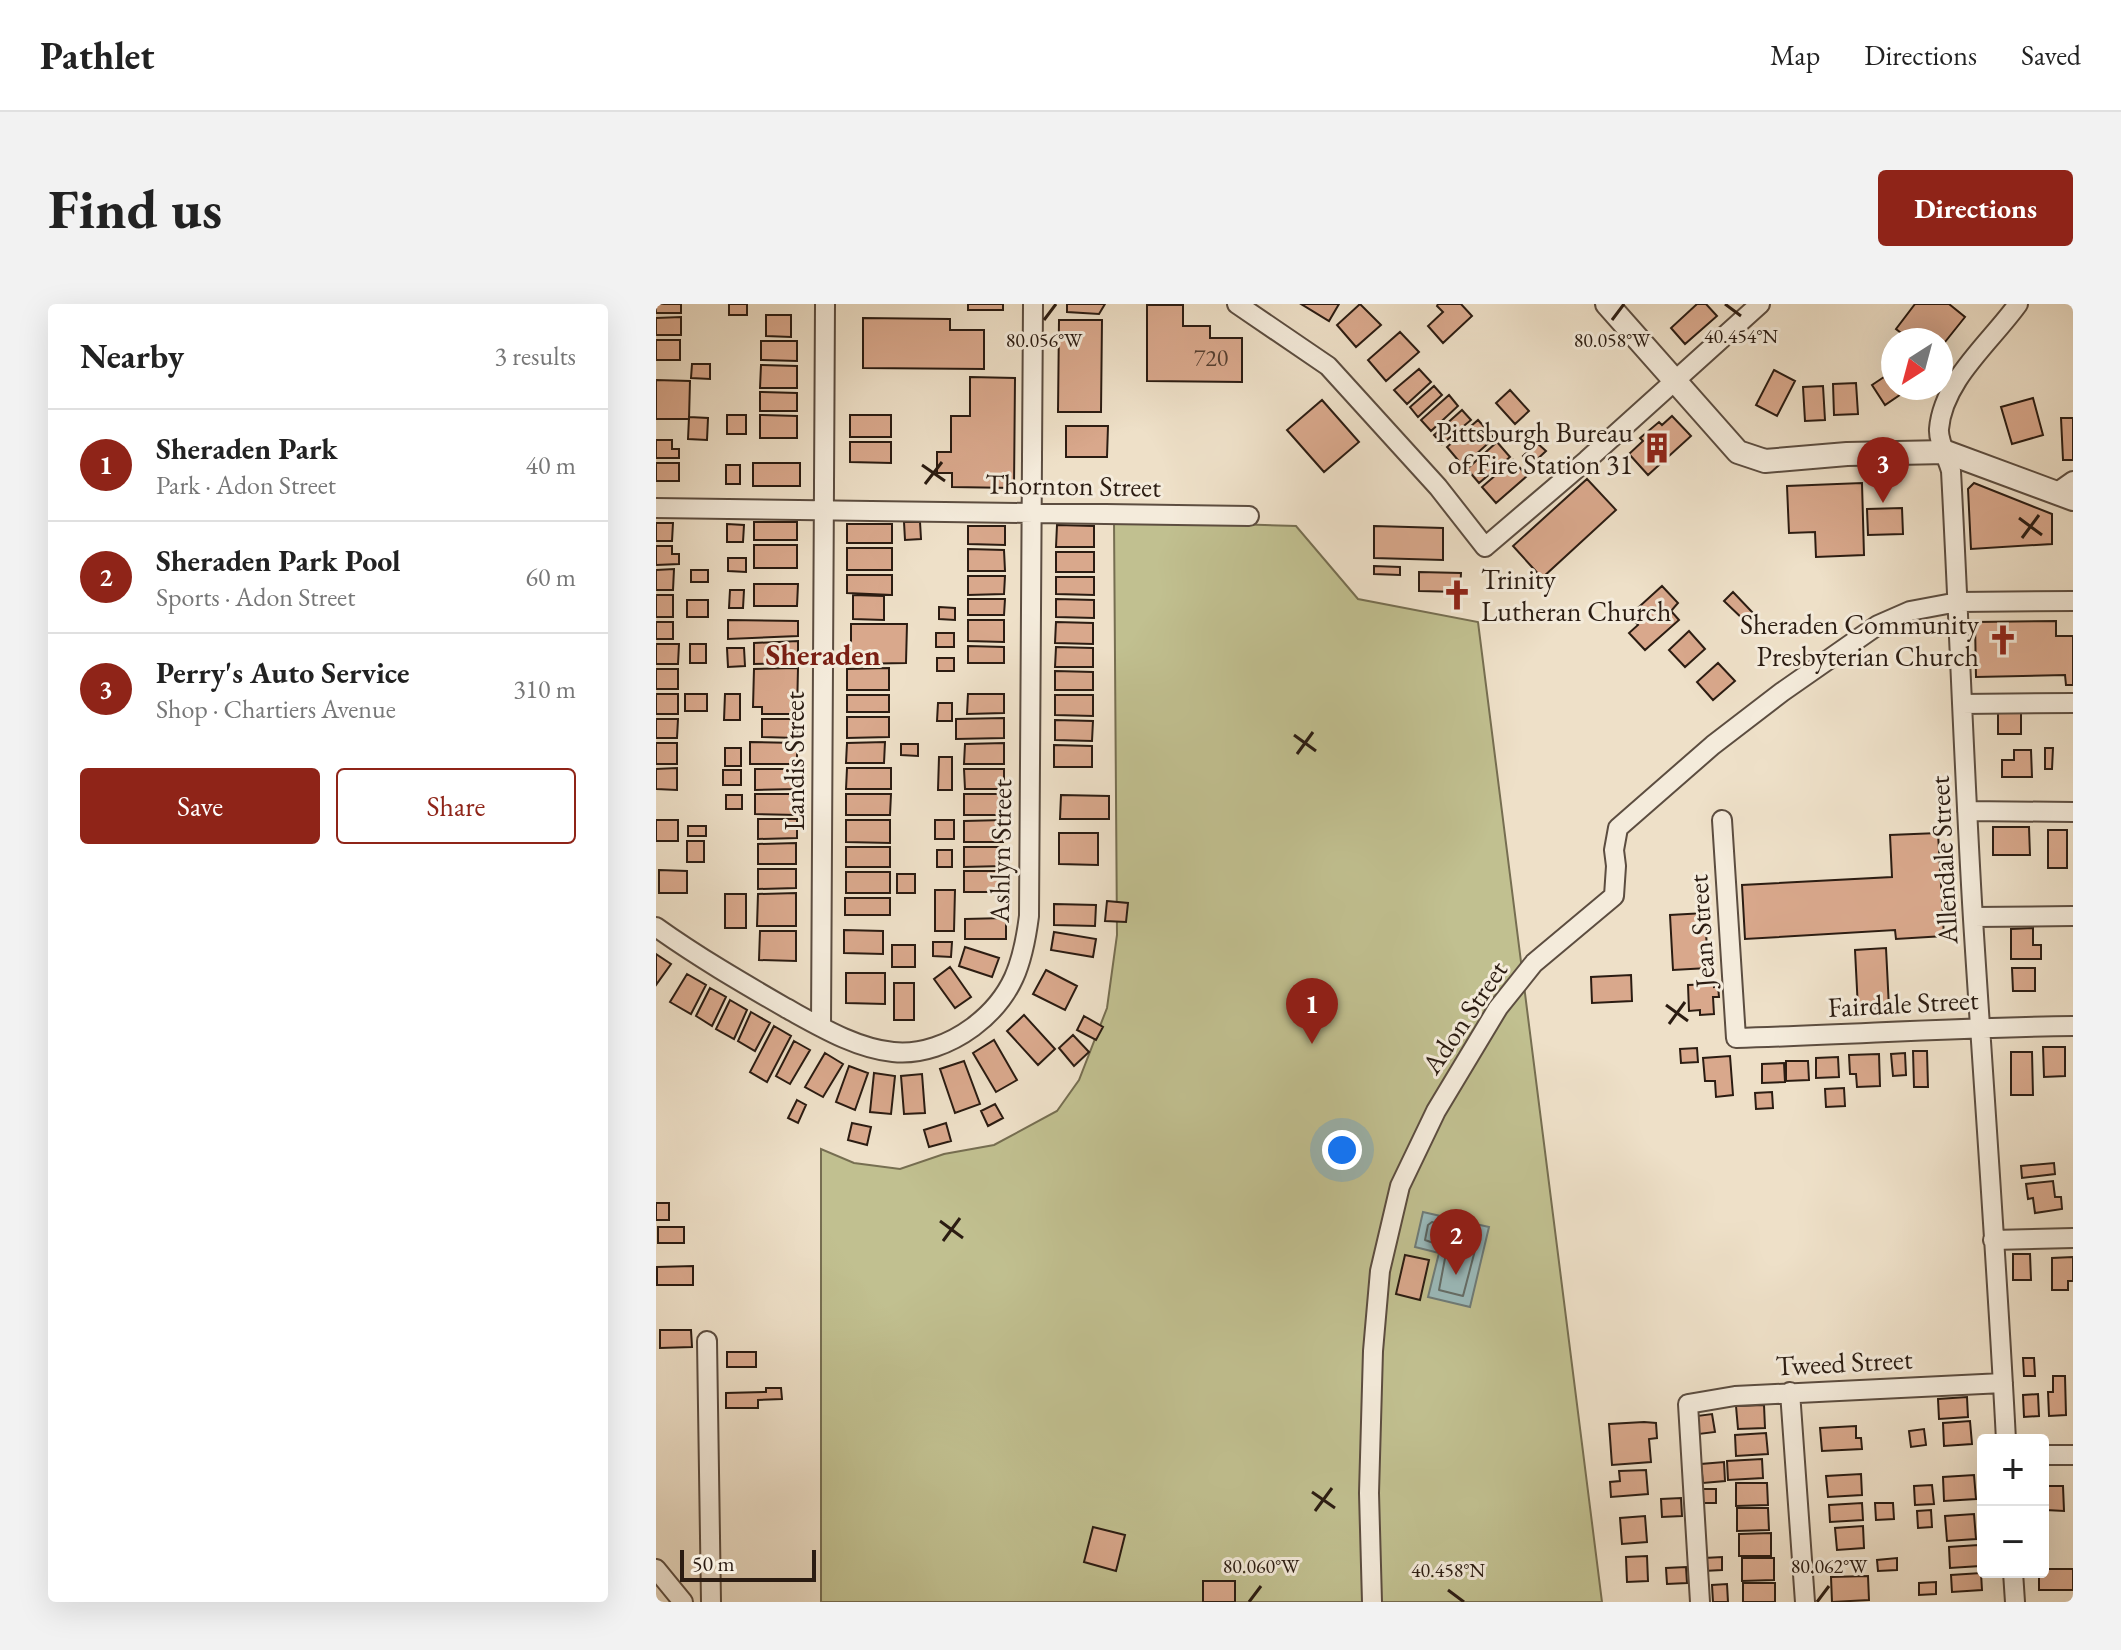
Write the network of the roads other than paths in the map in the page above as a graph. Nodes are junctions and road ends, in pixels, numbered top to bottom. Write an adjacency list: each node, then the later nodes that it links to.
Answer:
1 (825, 304): 11 (street, Landis Street)
2 (1033, 304): 12 (street, Ashlyn Street)
3 (1237, 304): 7 (street)
4 (1607, 304): 7 (street)
5 (1760, 304): 7 (street)
6 (2018, 304): 8 (street, Allendale Street)
7 (1676, 381): 8 (street)
8 (1946, 452): 9 (street); 15 (street, Allendale Street)
9 (2067, 491)
10 (656, 508): 11 (street, Thornton Street)
11 (823, 510): 12 (street, Thornton Street); 25 (street, Landis Street)
12 (1031, 511): 13 (street, Thornton Street); 25 (street, Ashlyn Street)
13 (1249, 516)
14 (2073, 601): 15 (street, Adon Street)
15 (1958, 602): 17 (street, Allendale Street); 40 (street, Adon Street)
16 (2073, 703): 17 (street)
17 (1962, 704): 18 (street, Allendale Street)
18 (1967, 811): 19 (street); 22 (street, Allendale Street)
19 (2073, 812)
20 (1722, 820): 27 (street, Jean Street)
21 (2073, 916): 22 (street)
22 (1973, 917): 26 (street, Allendale Street)
23 (656, 927): 25 (street, Ashlyn Street)
24 (2073, 1026): 26 (street, Fairdale Street)
25 (821, 1027)
26 (1981, 1027): 27 (street, Fairdale Street); 29 (street, Allendale Street)
27 (1736, 1038)
28 (2073, 1238): 29 (street)
29 (1993, 1240): 31 (street, Allendale Street)
30 (707, 1341): 39 (street)
31 (2003, 1383): 32 (street, Tweed Street); 33 (street, Allendale Street)
32 (1790, 1392): 41 (street, Tweed Street); 42 (street)
33 (2006, 1434)
34 (2049, 1455): 35 (street)
35 (2073, 1455)
36 (656, 1569): 38 (street)
37 (2013, 1578): 43 (street)
38 (683, 1602)
39 (711, 1602)
40 (1372, 1602)
41 (1700, 1602)
42 (1805, 1602)
43 (2015, 1602)

